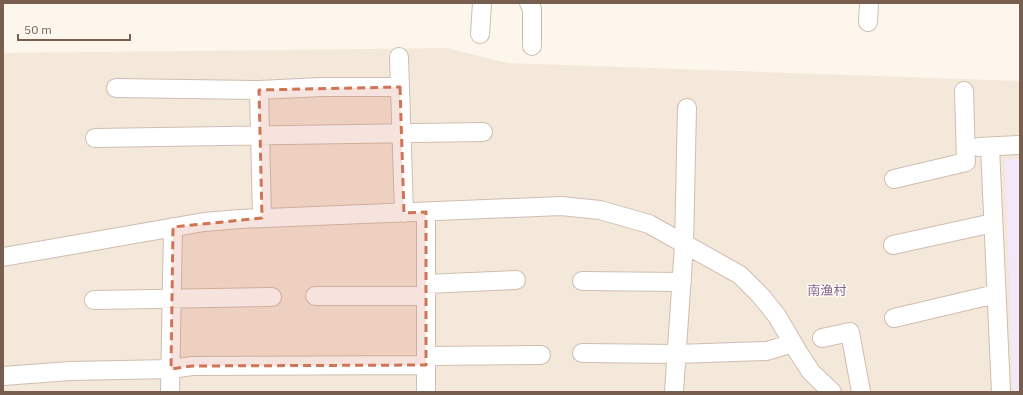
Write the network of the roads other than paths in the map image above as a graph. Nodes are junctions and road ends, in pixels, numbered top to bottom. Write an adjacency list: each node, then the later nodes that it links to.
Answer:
1 (482, 3): 5 (street)
2 (529, 3): 6 (street)
3 (869, 3): 4 (street)
4 (868, 22)
5 (480, 34)
6 (532, 46)
7 (399, 57): 8 (street)
8 (400, 86): 10 (street); 14 (street)
9 (116, 88): 10 (street)
10 (259, 90): 15 (street)
11 (964, 91): 19 (street)
12 (687, 108): 26 (street)
13 (483, 132): 14 (street)
14 (401, 133): 15 (street); 22 (street)
15 (260, 136): 16 (street); 23 (street)
16 (95, 138)
17 (1020, 145): 18 (street)
18 (990, 147): 19 (street); 24 (street)
19 (965, 148): 20 (street)
20 (894, 179)
21 (426, 212): 22 (street); 26 (street); 32 (street)
22 (404, 213): 23 (street)
23 (262, 218): 25 (street)
24 (993, 223): 27 (street); 33 (street)
25 (173, 227): 28 (street); 36 (street)
26 (684, 245): 31 (street); 40 (street)
27 (893, 245)
28 (3, 257)
29 (516, 280): 32 (street)
30 (582, 281): 31 (street)
31 (682, 282): 42 (street)
32 (426, 290): 34 (street); 44 (street)
33 (996, 294): 38 (street); 52 (street)
34 (315, 296)
35 (272, 297): 36 (street)
36 (172, 299): 37 (street); 45 (street)
37 (94, 300)
38 (894, 318)
39 (822, 338): 51 (street)
40 (793, 343): 42 (street); 50 (street)
41 (582, 353): 42 (street)
42 (677, 354): 49 (street)
43 (541, 355): 44 (street)
44 (426, 360): 45 (street); 48 (street)
45 (170, 369): 46 (street); 47 (street)
46 (3, 376)
47 (170, 392)
48 (426, 392)
49 (674, 392)
50 (832, 392)
51 (861, 392)
52 (1001, 392)

